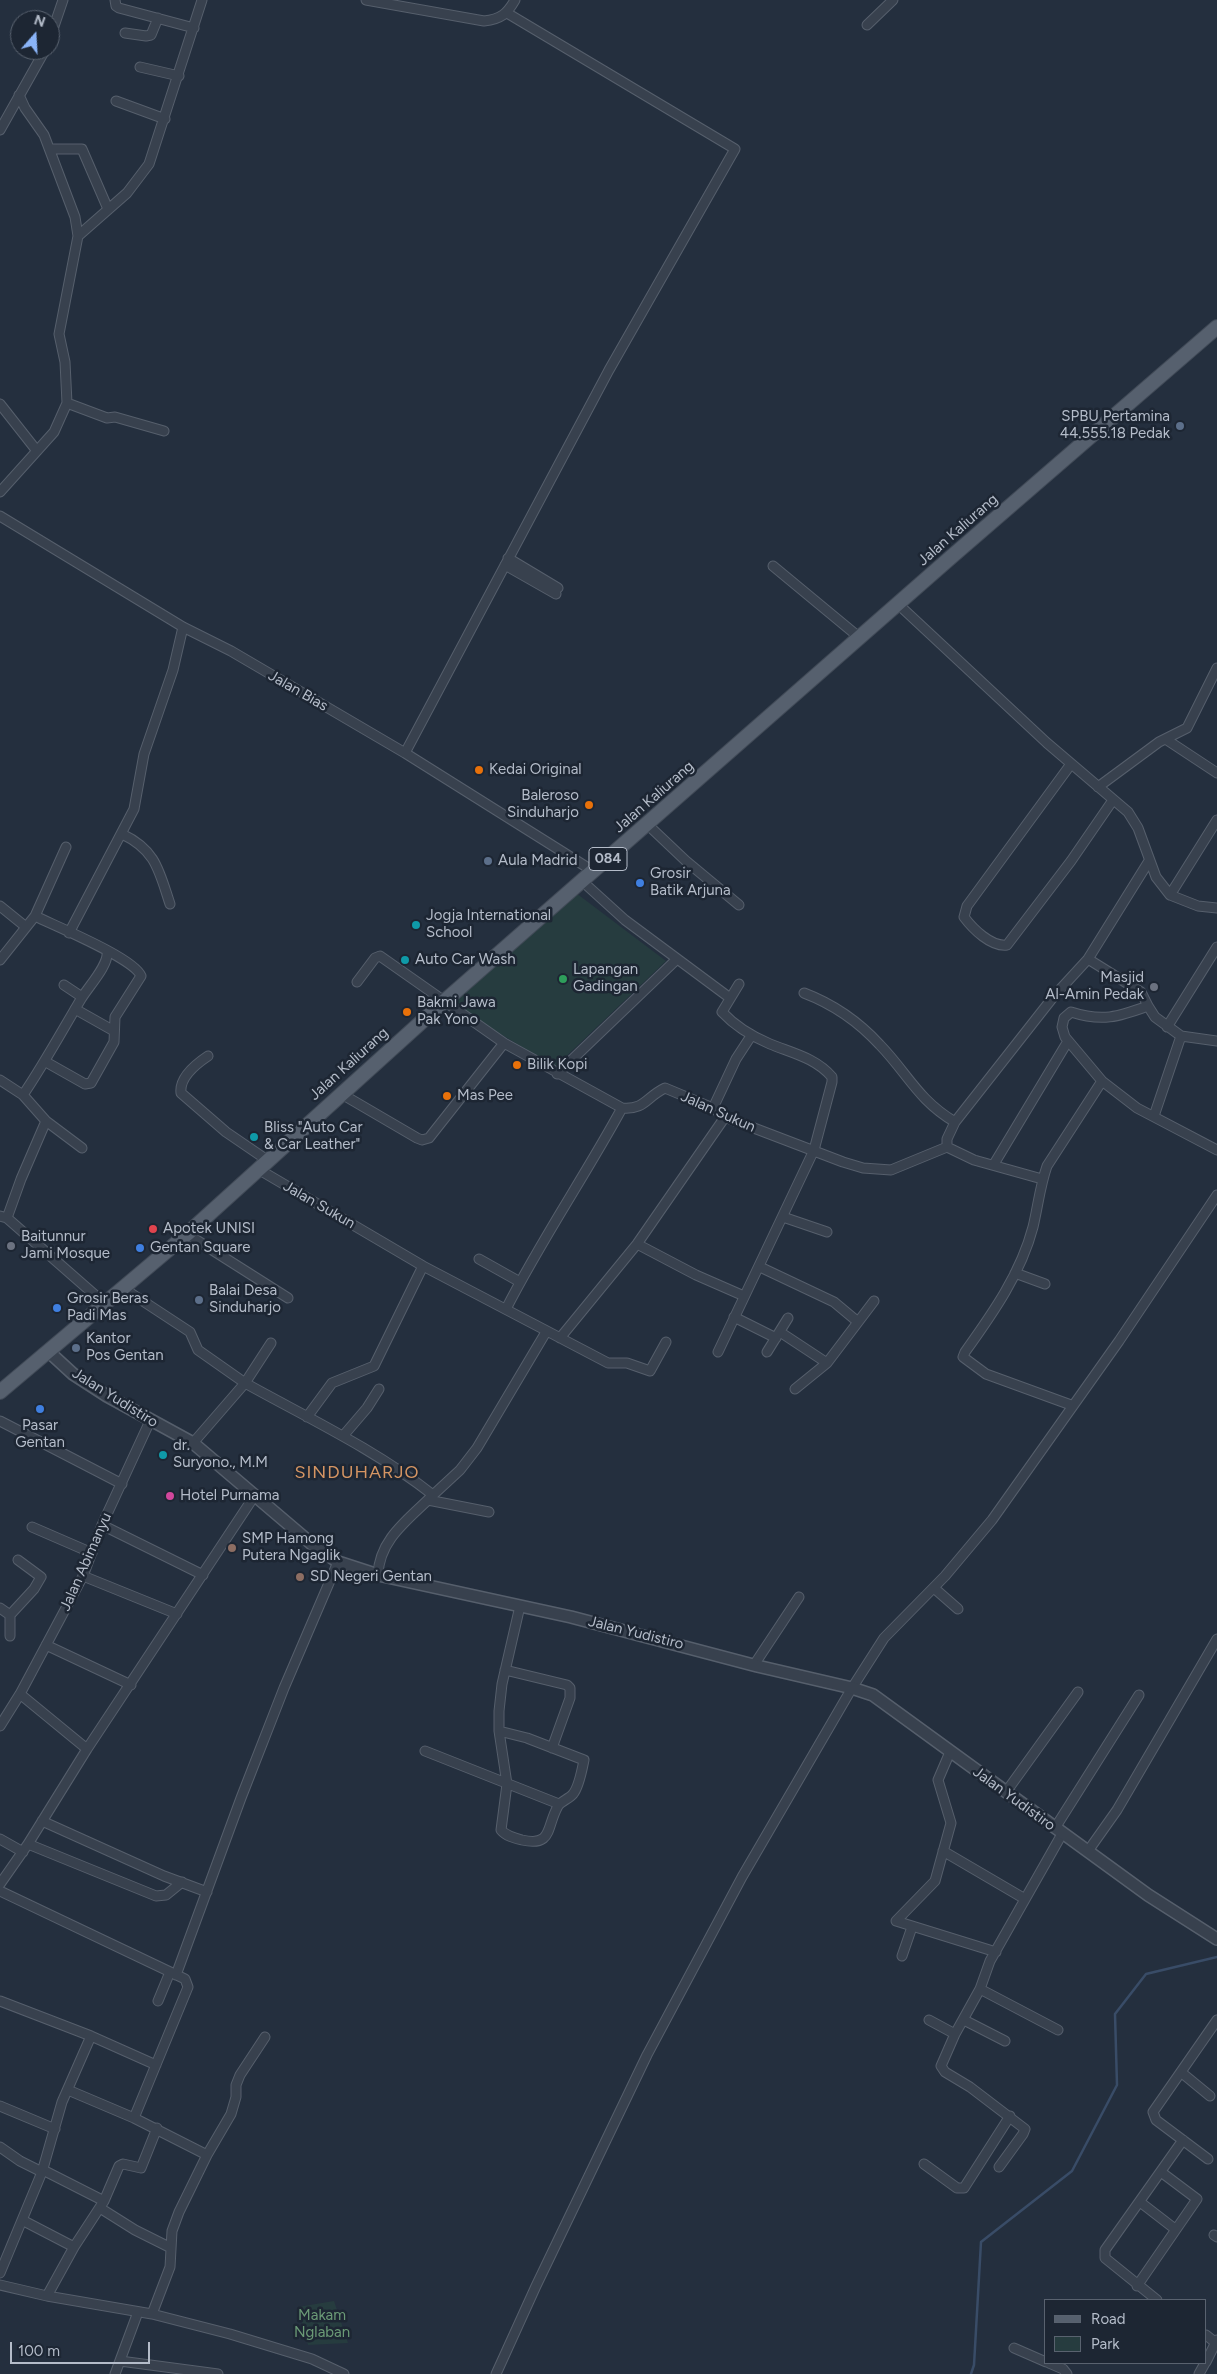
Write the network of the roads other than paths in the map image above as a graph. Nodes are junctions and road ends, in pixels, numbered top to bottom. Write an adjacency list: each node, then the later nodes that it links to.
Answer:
1 (115, 0): 7 (street)
2 (202, 0): 9 (street)
3 (366, 0): 6 (street)
4 (515, 0): 6 (street)
5 (893, 0): 8 (street)
6 (507, 13): 28 (street)
7 (158, 18): 9 (street); 10 (street)
8 (867, 25)
9 (194, 28): 13 (street)
10 (125, 33)
11 (40, 60): 14 (street)
12 (140, 67): 13 (street)
13 (179, 76): 16 (street)
14 (19, 95): 17 (street); 18 (street)
15 (116, 101): 16 (street)
16 (165, 119): 19 (street)
17 (0, 130)
18 (50, 149): 19 (street); 20 (street)
19 (108, 210): 20 (street)
20 (78, 236): 22 (street)
21 (1217, 327): 31 (main road, Jalan Kaliurang / 084)
22 (67, 403): 24 (street); 25 (street)
23 (0, 404): 25 (street)
24 (164, 430)
25 (36, 452): 26 (street)
26 (0, 492)
27 (0, 516): 32 (street, Jalan Bias)
28 (507, 562): 30 (street); 36 (street)
29 (773, 566): 33 (street)
30 (557, 591)
31 (898, 605): 33 (main road, Jalan Kaliurang / 084); 37 (street)
32 (184, 627): 36 (street, Jalan Bias); 43 (street)
33 (860, 638): 42 (main road, Jalan Kaliurang / 084)
34 (1217, 668): 35 (street)
35 (1167, 740): 38 (street); 39 (street)
36 (405, 753): 46 (street, Jalan Bias)
37 (1071, 764): 39 (street); 40 (street)
38 (1217, 773)
39 (1098, 787): 40 (street)
40 (1114, 800): 45 (street)
41 (1217, 820): 48 (street)
42 (648, 825): 46 (main road, Jalan Kaliurang / 084); 50 (street)
43 (122, 834): 49 (street); 55 (street)
44 (66, 848): 53 (street)
45 (1149, 861): 48 (street); 58 (street)
46 (593, 871): 47 (main road, Jalan Kaliurang / 084)
47 (582, 881): 59 (street); 67 (main road, Jalan Kaliurang / 084)
48 (1170, 895): 52 (street)
49 (170, 904)
50 (739, 905)
51 (0, 906): 54 (street)
52 (1217, 908)
53 (35, 916): 54 (street); 55 (street)
54 (26, 927): 60 (street)
55 (70, 932): 57 (street)
56 (1217, 947): 70 (street)
57 (107, 952): 65 (street); 71 (street)
58 (1088, 958): 68 (street); 89 (street)
59 (677, 959): 66 (street); 79 (street)
60 (0, 960)
61 (357, 982): 67 (street)
62 (739, 984): 66 (street)
63 (64, 986): 65 (street)
64 (804, 993): 89 (street)
65 (82, 997): 69 (street)
66 (730, 998): 72 (street)
67 (445, 1000): 76 (street); 82 (main road, Jalan Kaliurang / 084)
68 (1148, 1006): 70 (street); 74 (street)
69 (75, 1009): 71 (street); 78 (street)
70 (1167, 1027): 73 (street)
71 (114, 1030): 78 (street)
72 (751, 1036): 85 (street); 92 (street)
73 (1181, 1036): 75 (street); 86 (street)
74 (1068, 1041): 81 (street); 94 (street)
75 (1217, 1041)
76 (504, 1043): 79 (street); 82 (street)
77 (208, 1056): 95 (street, Jalan Sukun)
78 (46, 1062): 83 (street)
79 (557, 1074): 84 (street)
80 (0, 1080): 83 (street)
81 (1102, 1081): 86 (street); 96 (street)
82 (340, 1093): 95 (main road, Jalan Kaliurang / 084)
83 (23, 1095): 88 (street)
84 (622, 1108): 85 (street, Jalan Sukun); 107 (street)
85 (713, 1108): 87 (street, Jalan Sukun)
86 (1154, 1116): 93 (street)
87 (725, 1117): 92 (street, Jalan Sukun); 102 (street)
88 (46, 1121): 91 (street); 98 (street)
89 (955, 1122): 90 (street)
90 (946, 1147): 92 (street, Jalan Sukun); 94 (street)
91 (82, 1148)
92 (814, 1150): 99 (street)
93 (1217, 1150)
94 (994, 1164): 96 (street)
95 (262, 1165): 101 (main road, Jalan Kaliurang / 084); 104 (street, Jalan Sukun)
96 (1042, 1179): 106 (street)
97 (1217, 1195): 131 (street)
98 (4, 1217): 113 (street)
99 (783, 1217): 100 (street); 105 (street)
100 (827, 1232)
101 (187, 1234): 109 (main road, Jalan Kaliurang / 084); 111 (street)
102 (637, 1244): 110 (street); 120 (street)
103 (479, 1259): 107 (street)
104 (423, 1266): 114 (street, Jalan Sukun); 132 (street)
105 (760, 1267): 110 (street); 117 (street)
106 (1015, 1273): 108 (street); 131 (street)
107 (520, 1282): 114 (street)
108 (1045, 1284)
109 (123, 1288): 113 (main road, Jalan Kaliurang / 084); 127 (street)
110 (744, 1296): 115 (street)
111 (288, 1298)
112 (874, 1301): 117 (street)
113 (104, 1304): 123 (main road, Jalan Kaliurang / 084)
114 (506, 1310): 118 (street, Jalan Sukun)
115 (734, 1317): 119 (street); 124 (street)
116 (788, 1318): 119 (street)
117 (858, 1322): 126 (street)
118 (546, 1332): 120 (street, Jalan Sukun); 139 (street)
119 (778, 1335): 125 (street); 126 (street)
120 (560, 1338): 121 (street, Jalan Sukun)
121 (666, 1342)
122 (271, 1343): 127 (street)
123 (48, 1351): 130 (main road, Jalan Kaliurang / 084); 134 (street, Jalan Yudistiro)
124 (718, 1352)
125 (767, 1352)
126 (827, 1363): 129 (street)
127 (245, 1383): 132 (street); 136 (street)
128 (379, 1389): 135 (street)
129 (795, 1389)
130 (0, 1392)
131 (1071, 1405): 149 (street)
132 (307, 1417): 135 (street)
133 (0, 1421): 137 (street)
134 (150, 1421): 136 (street, Jalan Yudistiro); 137 (street, Jalan Abimanyu)
135 (343, 1436): 139 (street)
136 (193, 1443): 138 (street, Jalan Yudistiro)
137 (122, 1484): 141 (street, Jalan Abimanyu)
138 (255, 1495): 145 (street, Jalan Yudistiro); 148 (street)
139 (430, 1497): 140 (street); 146 (street)
140 (488, 1512)
141 (102, 1526): 143 (street, Jalan Abimanyu); 148 (street)
142 (32, 1527): 143 (street)
143 (92, 1553): 147 (street, Jalan Abimanyu)
144 (18, 1560): 155 (street)
145 (338, 1562): 146 (street, Jalan Yudistiro); 184 (street)
146 (378, 1575): 151 (street, Jalan Yudistiro)
147 (83, 1576): 154 (street); 158 (street, Jalan Abimanyu)
148 (202, 1576): 154 (street)
149 (934, 1588): 153 (street); 162 (street)
150 (799, 1598): 159 (street)
151 (520, 1606): 159 (street, Jalan Yudistiro); 160 (street)
152 (0, 1608): 155 (street)
153 (958, 1608)
154 (177, 1614): 161 (street)
155 (10, 1615): 156 (street)
156 (10, 1636)
157 (1217, 1639): 180 (street)
158 (46, 1645): 161 (street); 164 (street, Jalan Abimanyu)
159 (754, 1665): 162 (street, Jalan Yudistiro)
160 (505, 1670): 167 (street); 168 (street)
161 (131, 1685): 169 (street)
162 (852, 1688): 171 (street, Jalan Yudistiro); 241 (street)
163 (1078, 1692): 173 (street)
164 (20, 1694): 166 (street, Jalan Abimanyu); 169 (street)
165 (1139, 1695): 176 (street)
166 (0, 1726)
167 (499, 1731): 168 (street); 172 (street)
168 (552, 1748): 174 (street)
169 (87, 1749): 175 (street)
170 (425, 1751): 172 (street)
171 (950, 1752): 173 (street, Jalan Yudistiro); 179 (street)
172 (507, 1784): 174 (street); 174 (street)
173 (1006, 1792): 176 (street, Jalan Yudistiro)
174 (559, 1804)
175 (42, 1821): 178 (street); 181 (street)
176 (1058, 1831): 180 (street, Jalan Yudistiro); 185 (street)
177 (0, 1839): 178 (street)
178 (26, 1848): 181 (street); 182 (street)
179 (943, 1851): 185 (street); 186 (street)
180 (1088, 1851): 187 (street, Jalan Yudistiro)
181 (182, 1882): 184 (street)
182 (0, 1884)
183 (0, 1891): 190 (street)
184 (207, 1892): 190 (street)
185 (1025, 1899): 188 (street)
186 (912, 1927): 188 (street); 189 (street)
187 (1217, 1939)
188 (996, 1952): 191 (street)
189 (902, 1956)
190 (173, 1973): 193 (street); 202 (street)
191 (980, 1989): 195 (street); 197 (street)
192 (0, 2001): 199 (street)
193 (158, 2001)
194 (929, 2020): 198 (street)
195 (964, 2020): 198 (street); 201 (street)
196 (1216, 2024): 203 (street)
197 (1058, 2030)
198 (955, 2034): 207 (street)
199 (91, 2036): 202 (street); 204 (street)
200 (265, 2037): 213 (street)
201 (1005, 2041)
202 (156, 2065): 208 (street)
203 (1182, 2073): 205 (street); 211 (street)
204 (68, 2090): 208 (street); 210 (street)
205 (1210, 2096)
206 (0, 2106): 210 (street)
207 (1010, 2116): 215 (street); 216 (street)
208 (134, 2118): 209 (street)
209 (156, 2128): 213 (street); 220 (street)
210 (55, 2129): 217 (street)
211 (1183, 2140): 214 (street); 218 (street)
212 (0, 2148): 217 (street)
213 (206, 2155): 224 (street)
214 (1208, 2159)
215 (924, 2164)
216 (999, 2167)
217 (42, 2171): 220 (street); 221 (street)
218 (1161, 2172): 219 (street); 222 (street)
219 (1140, 2202): 222 (street); 227 (street)
220 (102, 2205): 223 (street); 224 (street)
221 (22, 2220): 223 (street); 225 (street)
222 (1175, 2229): 227 (street)
223 (74, 2247): 228 (street)
224 (171, 2248): 231 (street)
225 (0, 2273)
226 (0, 2285): 228 (street)
227 (1137, 2286): 229 (street)
228 (47, 2296): 230 (street)
229 (1156, 2299)
230 (138, 2312): 231 (street); 235 (street)
231 (152, 2314): 240 (street)
232 (1216, 2342): 234 (street)
233 (1014, 2348): 236 (street)
234 (1207, 2360)
235 (120, 2361): 238 (street); 239 (street)
236 (1044, 2361)
237 (1052, 2364): 242 (street)
238 (114, 2374)
239 (218, 2374)
240 (344, 2374)
241 (496, 2374)
242 (1067, 2374)

